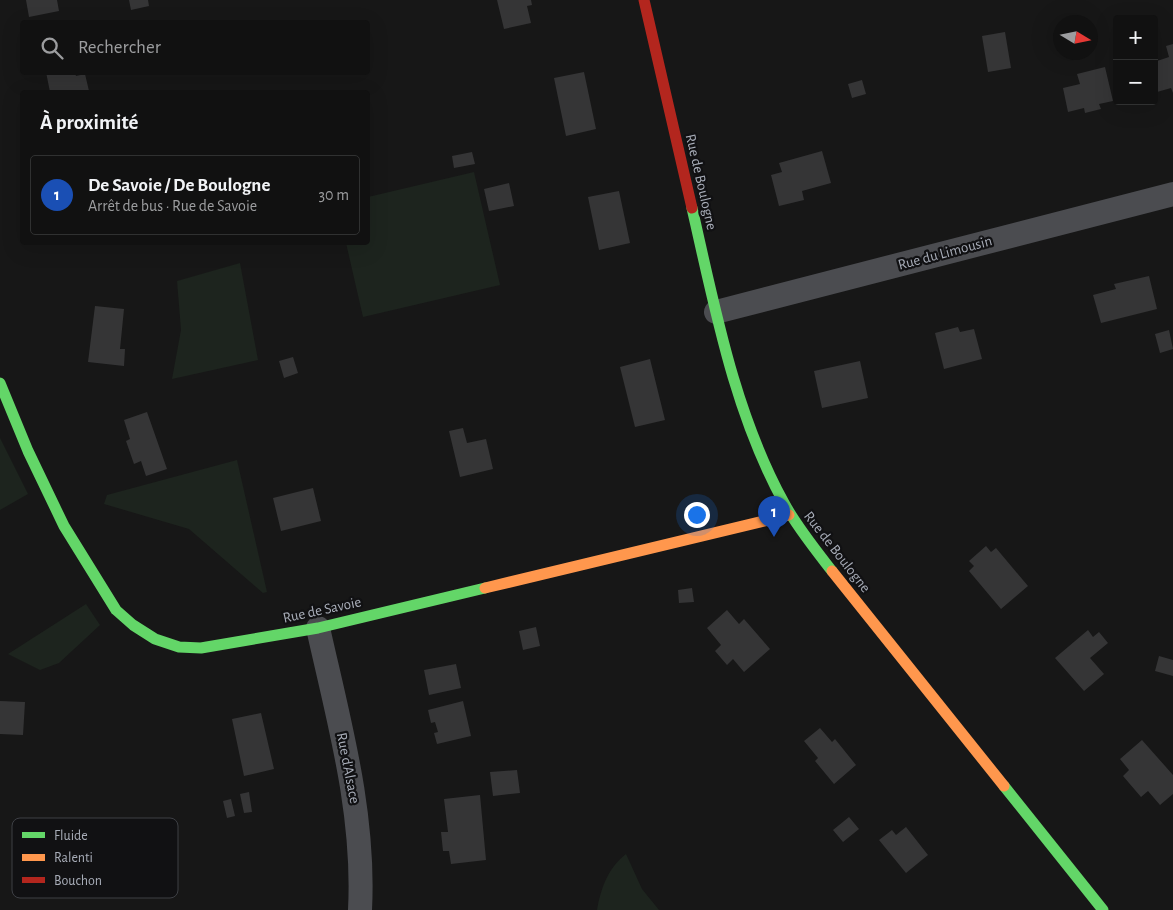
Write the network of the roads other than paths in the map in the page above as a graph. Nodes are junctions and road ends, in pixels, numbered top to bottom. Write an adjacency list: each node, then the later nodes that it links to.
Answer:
1 (644, 0): 3 (street, Rue de Boulogne)
2 (1173, 194): 3 (street, Rue du Limousin)
3 (716, 312): 5 (street, Rue de Boulogne)
4 (0, 383): 6 (street, Rue de Savoie)
5 (789, 514): 6 (street, Rue de Savoie); 8 (street, Rue de Boulogne)
6 (318, 628): 7 (street, Rue d'Alsace)
7 (360, 910)
8 (1103, 910)

